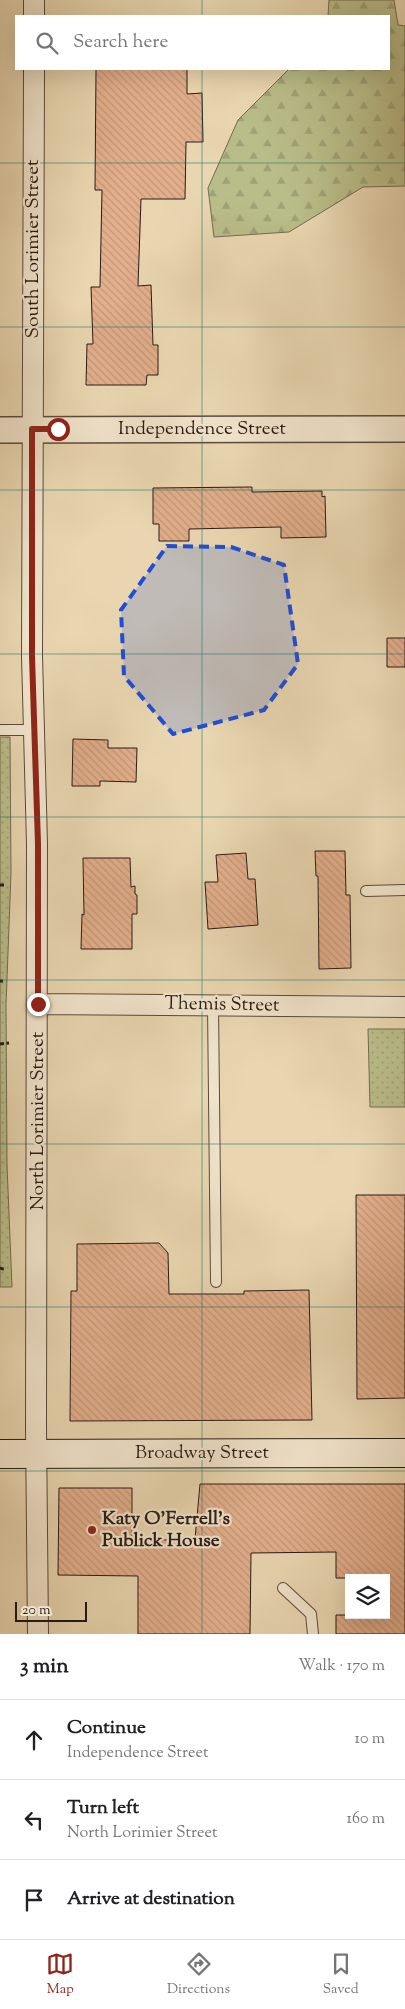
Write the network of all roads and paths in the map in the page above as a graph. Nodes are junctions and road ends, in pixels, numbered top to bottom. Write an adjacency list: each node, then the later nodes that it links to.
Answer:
1 (34, 0): 2 (street)
2 (34, 15)
3 (34, 70): 4 (street, South Lorimier Street)
4 (32, 429): 5 (street, Independence Street); 6 (street, Independence Street); 8 (street, North Lorimier Street)
5 (405, 429)
6 (0, 430)
7 (0, 730): 8 (lane)
8 (34, 730): 11 (street, North Lorimier Street)
9 (405, 890): 10 (lane)
10 (366, 891)
11 (38, 1004): 12 (street, Themis Street); 21 (street, North Lorimier Street)
12 (213, 1005): 13 (street, Themis Street); 18 (lane)
13 (405, 1007)
14 (9, 1043): 15 (path)
15 (0, 1044)
16 (0, 1268): 17 (path)
17 (6, 1270)
18 (216, 1282)
19 (405, 1453): 21 (main road, Broadway Street)
20 (0, 1454): 21 (main road, Broadway Street)
21 (36, 1454): 23 (street, North Lorimier Street)
22 (283, 1588): 24 (lane)
23 (38, 1634)
24 (312, 1634)

